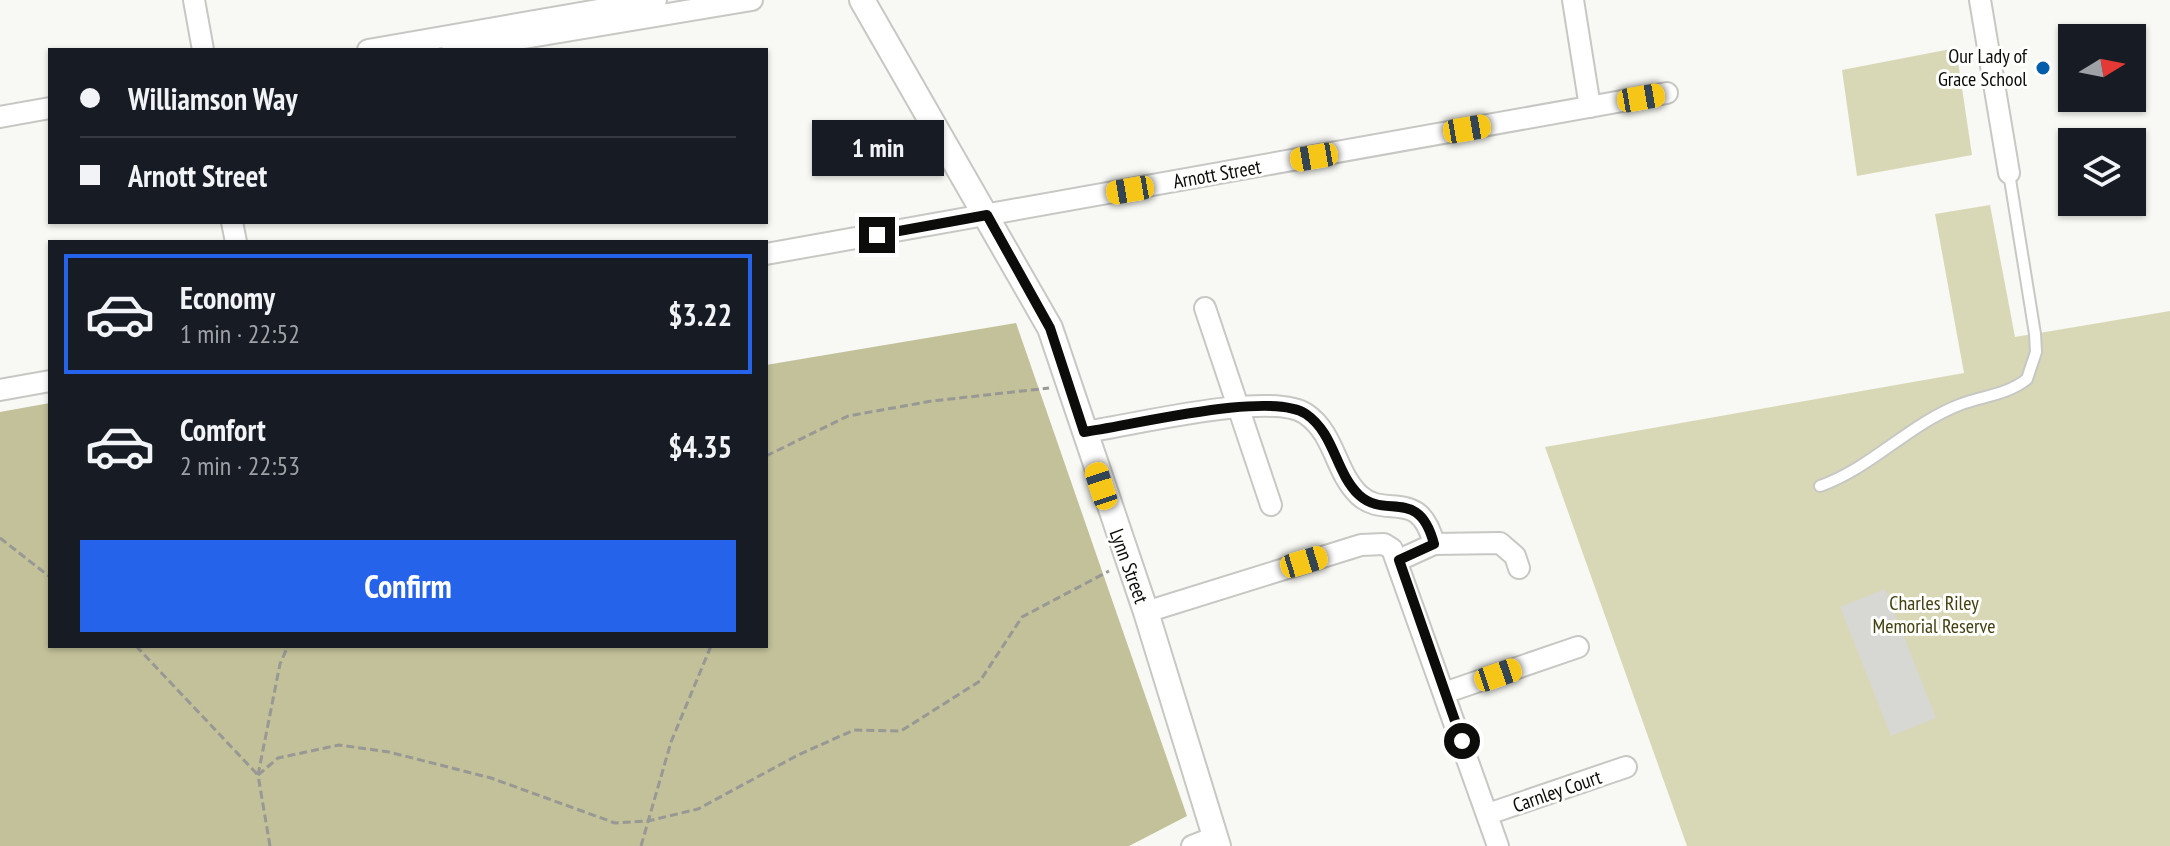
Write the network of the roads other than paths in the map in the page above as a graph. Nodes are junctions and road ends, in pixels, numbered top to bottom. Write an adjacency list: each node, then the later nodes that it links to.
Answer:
1 (194, 0): 7 (street)
2 (656, 0): 8 (street)
3 (752, 0): 9 (street)
4 (862, 0): 17 (street, Lynn Street)
5 (1573, 0): 11 (street)
6 (1980, 0): 16 (street)
7 (203, 48)
8 (380, 48)
9 (464, 48)
10 (1667, 93): 11 (street, Arnott Street)
11 (1590, 107): 17 (street, Arnott Street)
12 (48, 108): 13 (street)
13 (0, 117)
14 (48, 122): 15 (street)
15 (0, 131)
16 (2009, 173): 24 (lane)
17 (987, 215): 18 (street, Arnott Street); 23 (street, Lynn Street)
18 (768, 254)
19 (1205, 308): 22 (street)
20 (48, 381): 21 (street)
21 (0, 390)
22 (1239, 407): 23 (street); 25 (street); 26 (street)
23 (1084, 432): 29 (street, Lynn Street)
24 (1820, 486)
25 (1271, 505)
26 (1434, 544): 27 (street); 28 (street)
27 (1399, 560): 29 (street); 31 (street)
28 (1519, 568)
29 (1146, 612): 34 (street, Lynn Street)
30 (1578, 647): 31 (street)
31 (1444, 693): 33 (street)
32 (1626, 767): 33 (street, Carnley Court)
33 (1488, 814): 35 (street)
34 (1208, 843)
35 (1498, 846)

